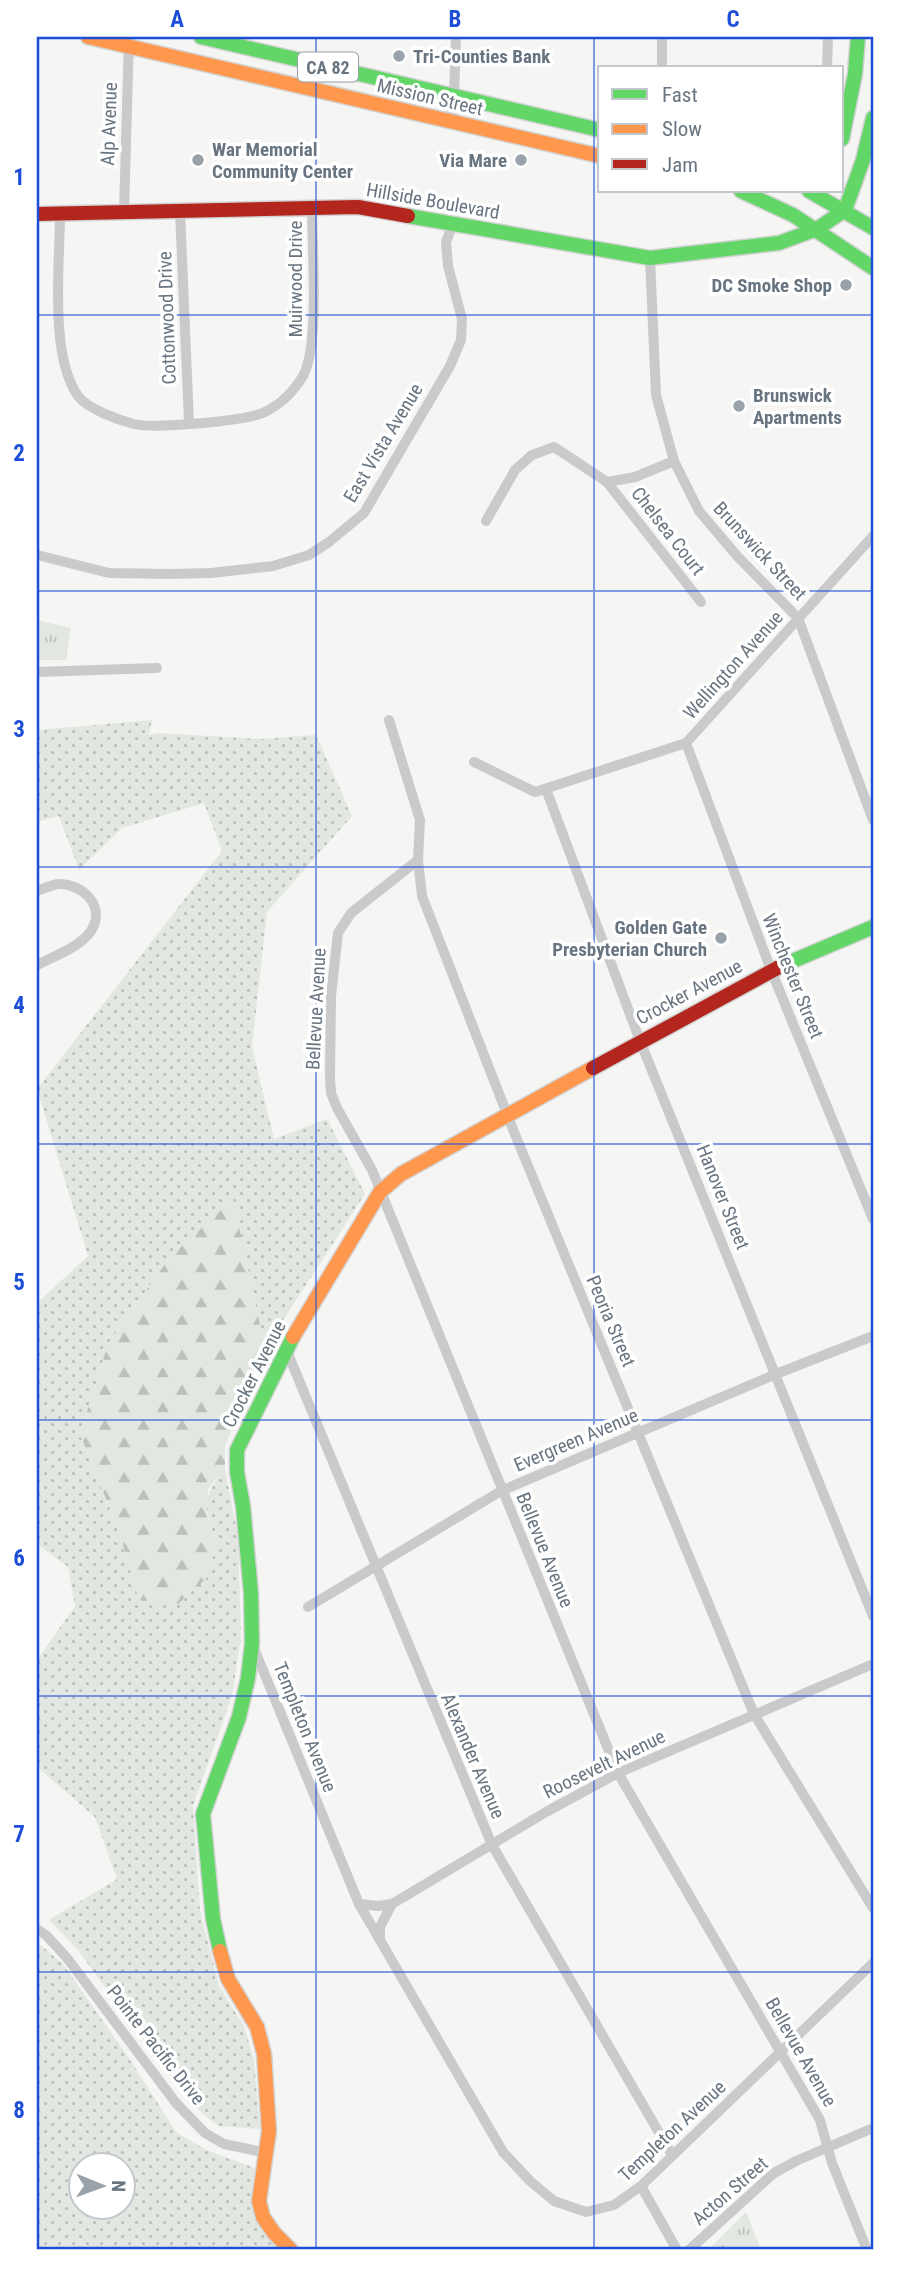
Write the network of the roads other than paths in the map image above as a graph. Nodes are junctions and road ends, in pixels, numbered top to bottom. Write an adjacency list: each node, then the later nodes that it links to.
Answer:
1 (88, 37): 7 (main road, Mission Street / CA 82)
2 (201, 37): 10 (main road, Mission Street / CA 82)
3 (456, 37): 10 (street)
4 (662, 37): 8 (street)
5 (828, 37): 9 (street)
6 (858, 37): 13 (main road)
7 (129, 42): 12 (main road, Mission Street / CA 82); 21 (street, Alp Avenue)
8 (662, 66)
9 (827, 66)
10 (454, 97): 12 (street); 14 (main road, Mission Street / CA 82)
11 (873, 118): 19 (main road)
12 (451, 121): 15 (main road, Mission Street / CA 82)
13 (844, 126)
14 (598, 130)
15 (598, 156)
16 (744, 192): 26 (main road)
17 (826, 195): 19 (main road); 26 (main road)
18 (312, 208): 20 (main road, Hillside Boulevard); 24 (main road, Hillside Boulevard); 29 (street, Muirwood Drive)
19 (845, 210): 25 (main road); 26 (main road, Hillside Boulevard)
20 (180, 211): 21 (main road, Hillside Boulevard); 29 (street, Cottonwood Drive)
21 (124, 212): 22 (main road, Hillside Boulevard)
22 (60, 213): 23 (main road, Hillside Boulevard); 29 (street, Muirwood Drive)
23 (37, 214)
24 (453, 223): 27 (main road, Hillside Boulevard); 34 (street, East Vista Avenue)
25 (873, 228)
26 (817, 229): 27 (main road, Hillside Boulevard); 28 (main road)
27 (650, 258): 30 (street, Brunswick Street)
28 (873, 268)
29 (189, 423)
30 (674, 461): 31 (street, Chelsea Court); 36 (street, Brunswick Street)
31 (607, 482): 32 (street, Chelsea Court); 35 (street, Chelsea Court)
32 (486, 521)
33 (873, 536): 36 (street, Wellington Avenue)
34 (37, 555)
35 (701, 602)
36 (798, 618): 40 (street, Wellington Avenue); 43 (street, Brunswick Street)
37 (157, 668): 38 (street)
38 (37, 672)
39 (389, 720): 44 (street, Peoria Street)
40 (686, 743): 42 (street, Wellington Avenue); 48 (street, Winchester Street)
41 (474, 762): 42 (street)
42 (546, 789): 49 (street, Hanover Street)
43 (873, 820)
44 (418, 860): 50 (street, Peoria Street); 51 (street, Bellevue Avenue)
45 (37, 891): 47 (street)
46 (873, 928): 48 (main road, Crocker Avenue)
47 (37, 965)
48 (771, 970): 49 (main road, Crocker Avenue); 52 (street, Winchester Street)
49 (640, 1041): 50 (main road, Crocker Avenue); 55 (street, Hanover Street)
50 (507, 1115): 51 (main road, Crocker Avenue); 56 (street, Peoria Street)
51 (380, 1192): 54 (main road, Crocker Avenue); 57 (street, Bellevue Avenue)
52 (873, 1219)
53 (873, 1336): 55 (street, Evergreen Avenue)
54 (286, 1349): 58 (street, Alexander Avenue); 61 (main road, Crocker Avenue)
55 (776, 1374): 56 (street, Evergreen Avenue); 60 (street, Hanover Street)
56 (639, 1432): 57 (street, Evergreen Avenue); 63 (street, Peoria Street)
57 (502, 1491): 58 (street, Evergreen Avenue); 64 (street, Bellevue Avenue)
58 (374, 1565): 59 (street, Evergreen Avenue); 65 (street, Alexander Avenue)
59 (308, 1607)
60 (873, 1616)
61 (251, 1643): 66 (street, Templeton Avenue); 75 (main road, Crocker Avenue)
62 (873, 1664): 63 (street, Roosevelt Avenue)
63 (754, 1714): 64 (street, Roosevelt Avenue); 68 (street, Peoria Street)
64 (618, 1773): 65 (street, Roosevelt Avenue); 72 (street, Bellevue Avenue)
65 (492, 1845): 67 (street, Roosevelt Avenue); 76 (street, Alexander Avenue)
66 (359, 1904): 67 (street); 70 (street, Templeton Avenue)
67 (392, 1904): 70 (street)
68 (873, 1908)
69 (37, 1929): 75 (street, Pointe Pacific Drive)
70 (380, 1939): 77 (street, Templeton Avenue)
71 (873, 1963): 72 (street, Templeton Avenue)
72 (782, 2053): 74 (street, Bellevue Avenue); 76 (street, Templeton Avenue)
73 (873, 2128): 74 (street, Acton Street)
74 (828, 2147): 80 (street, Acton Street); 81 (street, Bellevue Avenue)
75 (267, 2153): 78 (main road, Crocker Avenue)
76 (672, 2155): 77 (street, Templeton Avenue)
77 (641, 2186): 79 (street)
78 (290, 2250)
79 (677, 2250)
80 (689, 2250)
81 (867, 2250)

